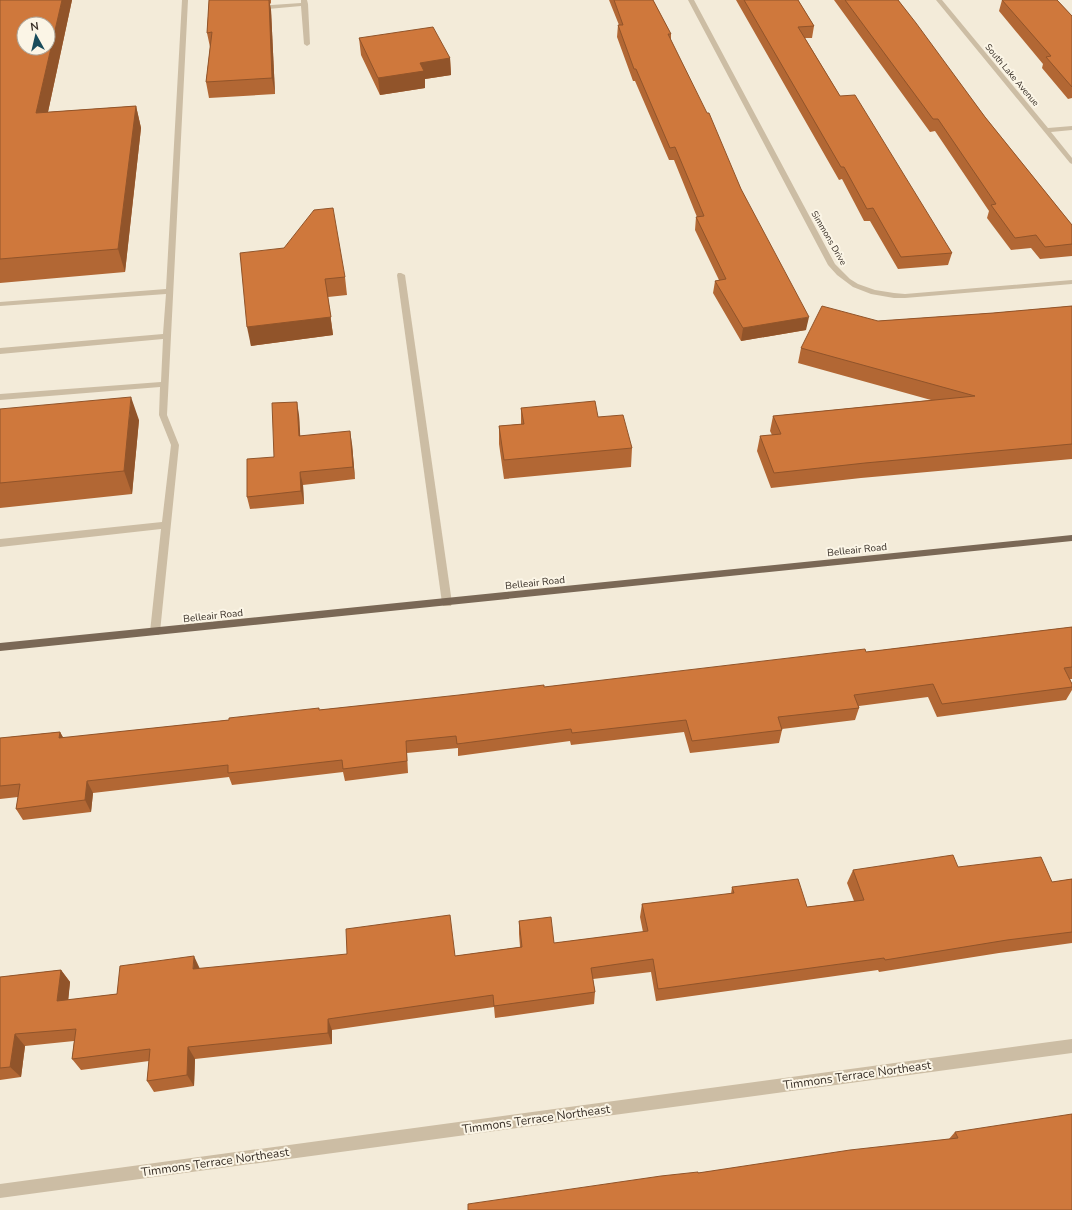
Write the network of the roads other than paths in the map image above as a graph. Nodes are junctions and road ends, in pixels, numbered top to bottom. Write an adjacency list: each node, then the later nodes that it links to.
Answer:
1 (185, 0): 12 (street)
2 (691, 0): 11 (street, Simmons Drive)
3 (939, 0): 8 (street, South Lake Avenue)
4 (304, 2): 5 (street); 6 (street)
5 (253, 8)
6 (307, 44)
7 (1072, 128): 8 (street)
8 (1046, 130): 9 (street, South Lake Avenue)
9 (1072, 162)
10 (401, 275): 21 (street)
11 (1072, 282)
12 (169, 291): 13 (street); 14 (street)
13 (0, 304)
14 (167, 336): 15 (street); 16 (street)
15 (0, 351)
16 (165, 384): 17 (street); 18 (street)
17 (0, 398)
18 (167, 525): 20 (street); 22 (street)
19 (1072, 538): 21 (main road, Belleair Road)
20 (0, 543)
21 (447, 602): 22 (main road, Belleair Road)
22 (155, 632): 23 (main road, Belleair Road)
23 (0, 647)
24 (1072, 1046): 25 (street, Timmons Terrace Northeast)
25 (0, 1191)

